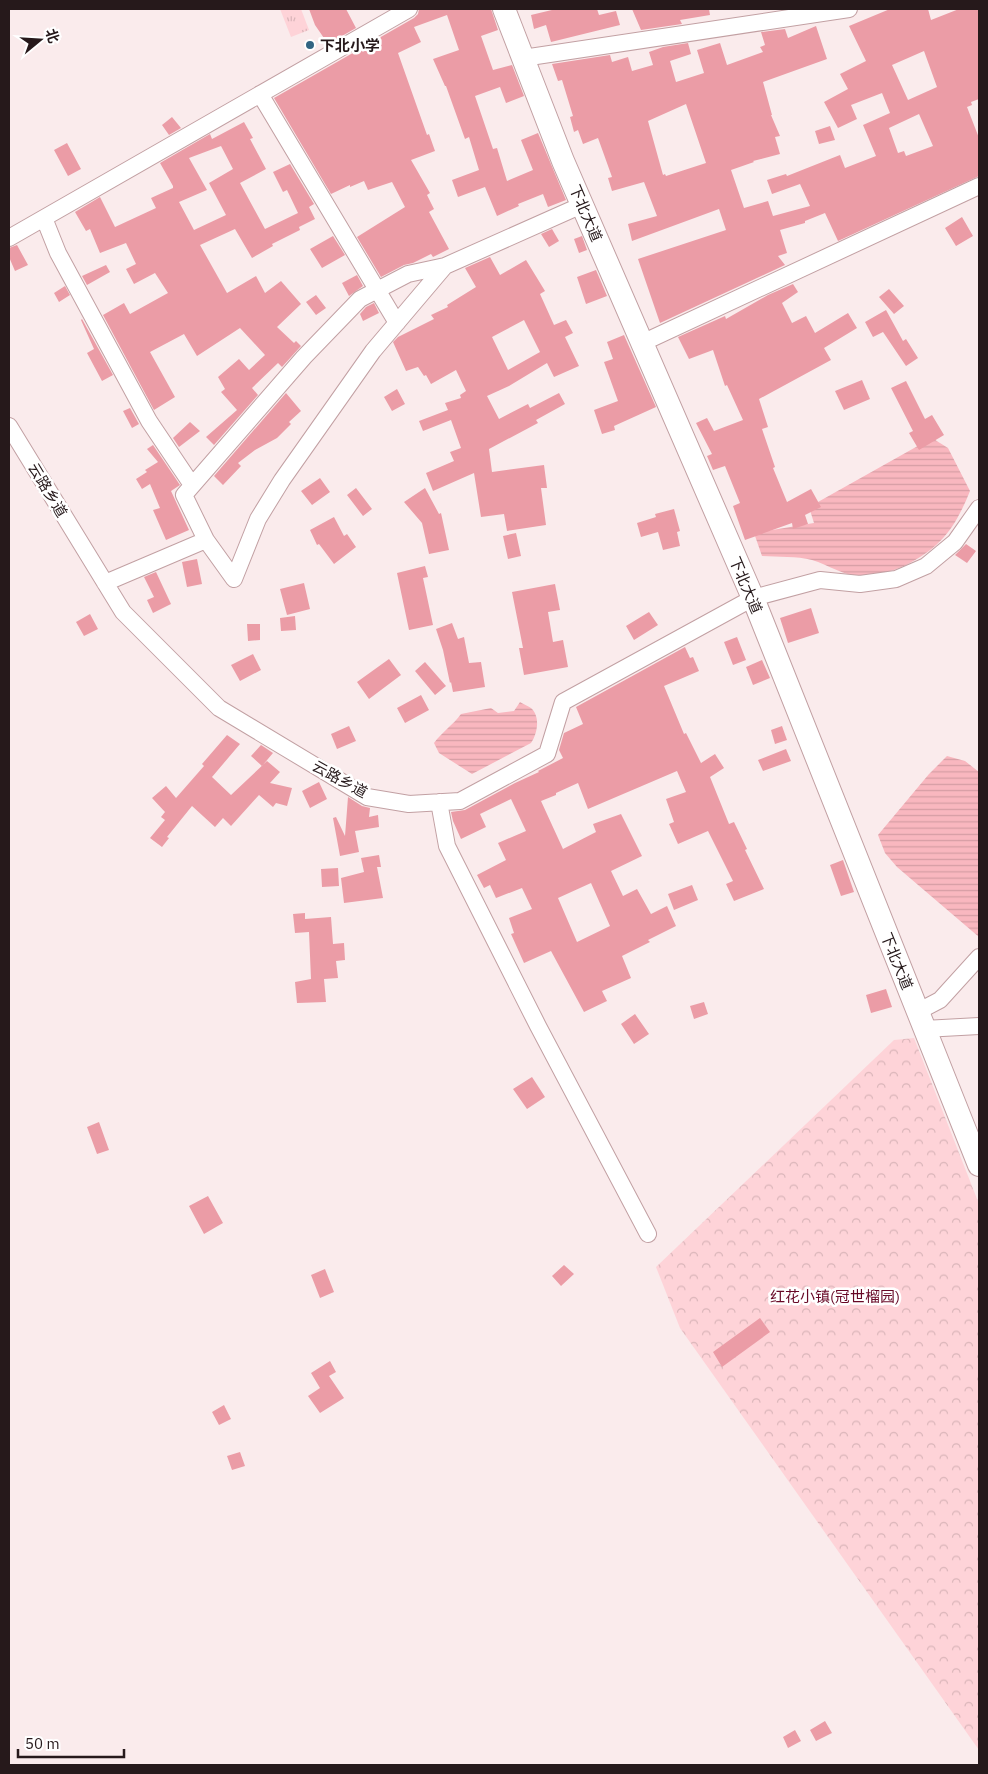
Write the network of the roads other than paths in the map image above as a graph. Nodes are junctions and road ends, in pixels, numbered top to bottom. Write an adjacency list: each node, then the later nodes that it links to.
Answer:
1 (408, 9): 5 (street)
2 (504, 9): 4 (street, 下北大道)
3 (849, 9): 4 (street)
4 (523, 58): 7 (street, 下北大道)
5 (260, 94): 8 (street); 11 (street)
6 (979, 186): 13 (street)
7 (582, 205): 10 (street); 13 (street, 下北大道)
8 (44, 218): 9 (street); 15 (street)
9 (9, 238)
10 (445, 266): 11 (street); 12 (street)
11 (377, 290): 12 (street); 15 (street)
12 (397, 323): 17 (street)
13 (642, 343): 19 (street, 下北大道)
14 (9, 426): 18 (street, 云路乡道)
15 (192, 485): 17 (street)
16 (979, 508): 19 (street, 云路乡道)
17 (206, 540): 18 (street)
18 (105, 583): 20 (street, 云路乡道)
19 (752, 598): 20 (street, 云路乡道); 22 (street, 下北大道)
20 (438, 802): 25 (street)
21 (979, 958): 22 (street)
22 (920, 1021): 23 (street); 24 (street, 下北大道)
23 (979, 1026)
24 (979, 1165)
25 (648, 1234)

